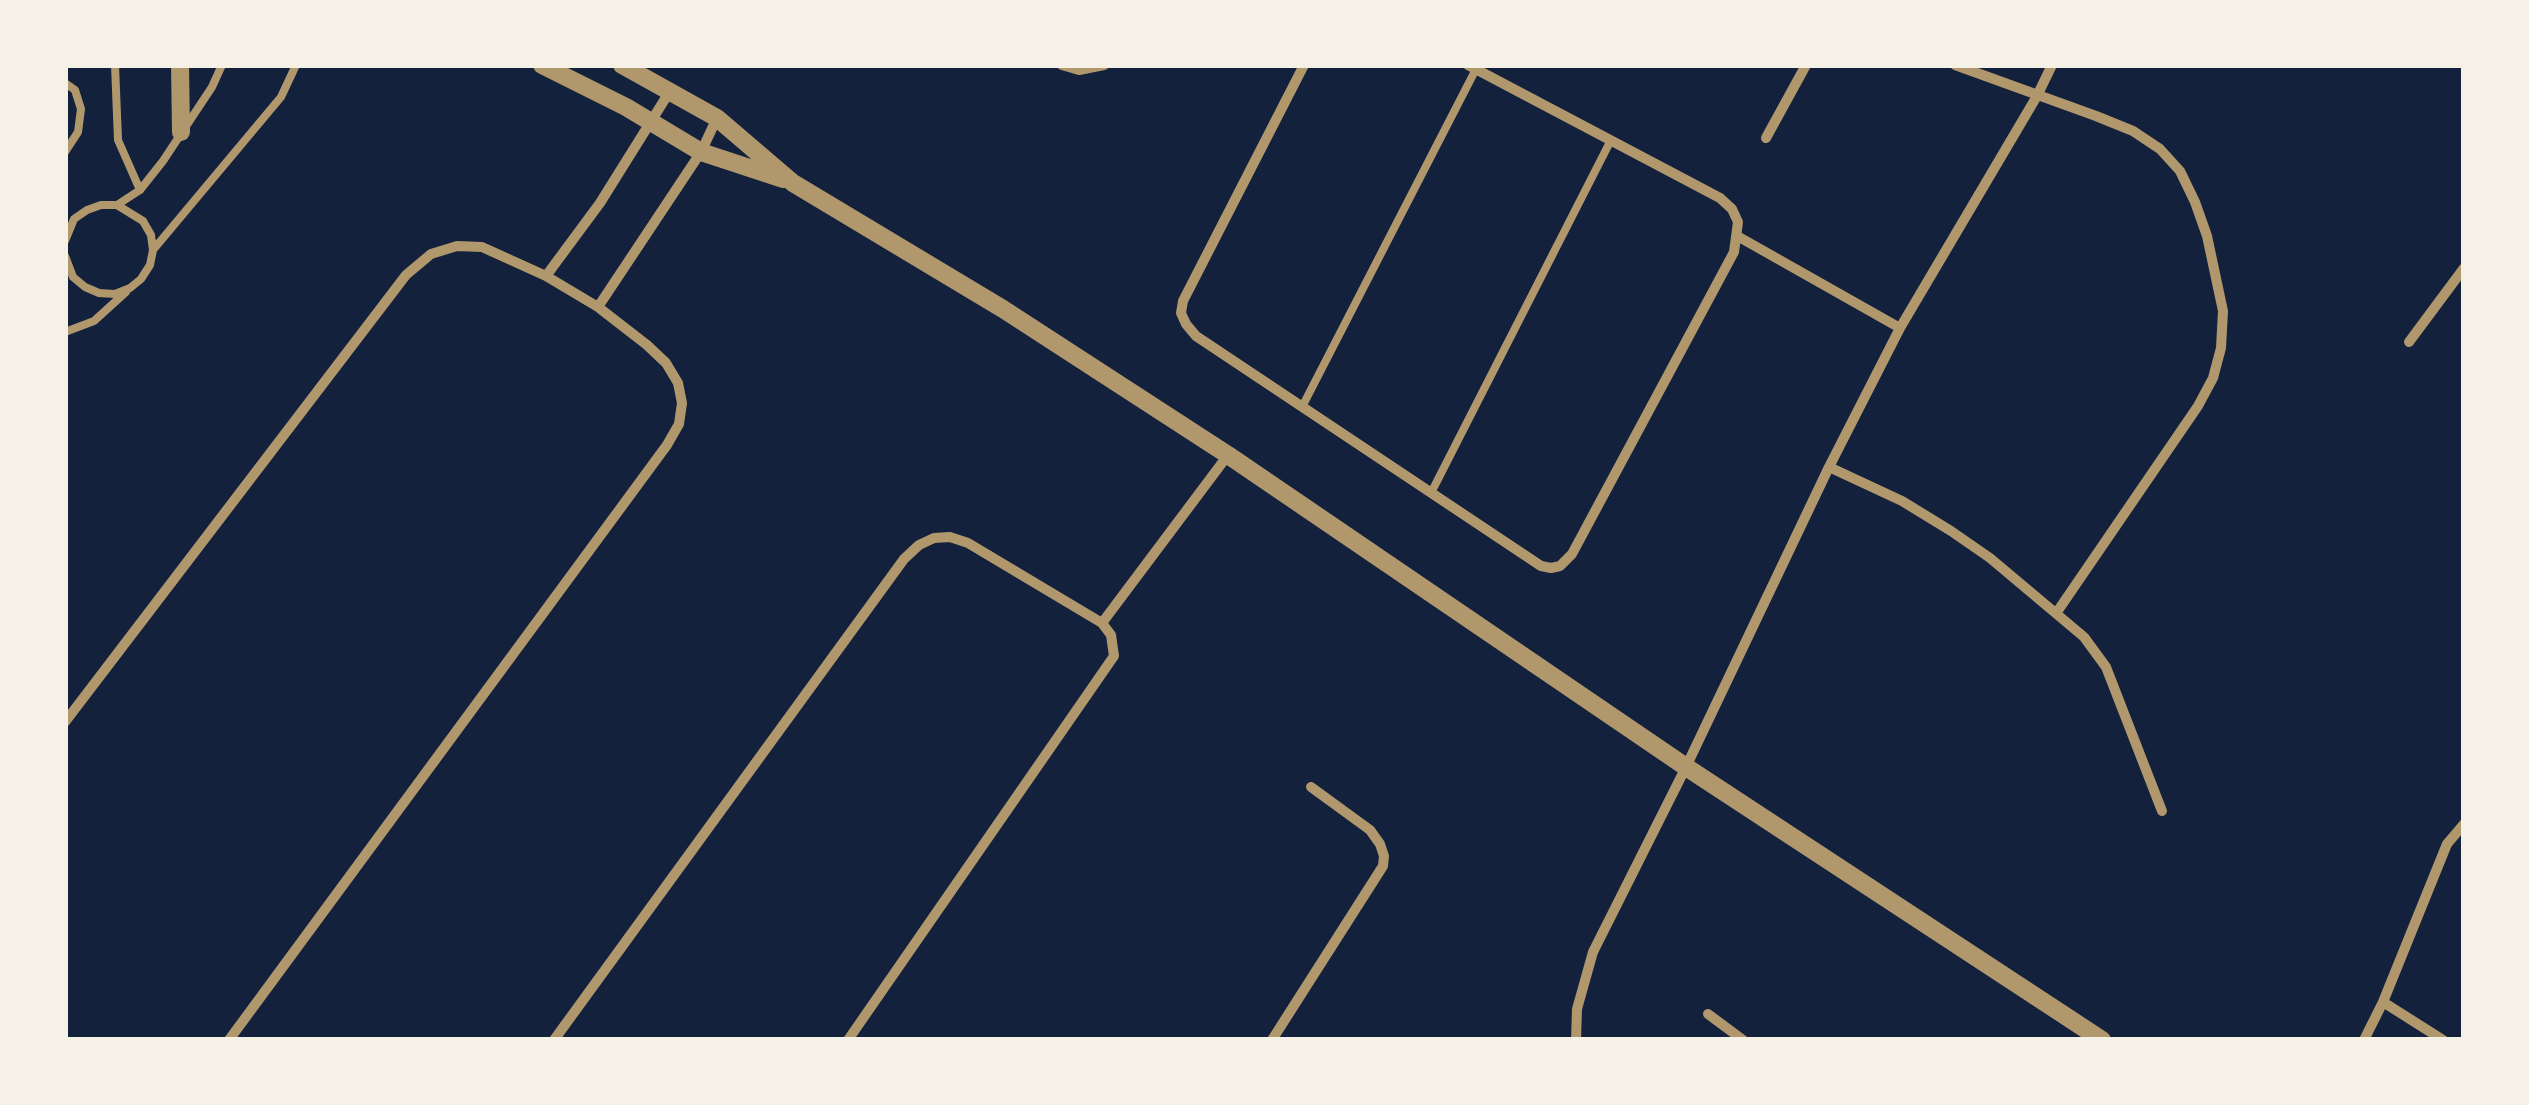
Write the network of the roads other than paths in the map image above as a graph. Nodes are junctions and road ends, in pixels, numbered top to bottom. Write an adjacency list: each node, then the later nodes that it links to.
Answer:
1 (115, 65): 25 (lane)
2 (180, 65): 19 (street)
3 (222, 65): 19 (lane)
4 (296, 65): 29 (lane)
5 (542, 65): 18 (street)
6 (622, 65): 15 (street)
7 (1062, 65): 8 (street)
8 (1104, 65)
9 (1304, 65): 38 (street)
10 (1806, 65): 20 (street)
11 (1955, 65): 16 (street)
12 (2052, 65): 16 (street)
13 (1472, 67): 21 (street); 38 (lane)
14 (65, 83): 22 (lane)
15 (670, 91): 17 (street); 18 (street)
16 (2037, 96): 35 (street); 42 (street)
17 (716, 118): 23 (street); 24 (street)
18 (652, 123): 23 (street); 32 (street)
19 (182, 132): 25 (lane)
20 (1766, 138)
21 (1611, 140): 27 (street); 41 (lane)
22 (65, 152)
23 (701, 152): 24 (street); 34 (street)
24 (793, 182): 39 (street)
25 (140, 190): 26 (lane)
26 (117, 205): 28 (lane); 29 (lane)
27 (1738, 236): 35 (street); 41 (street)
28 (65, 241)
29 (153, 250): 33 (lane)
30 (65, 261): 33 (lane)
31 (2464, 268): 37 (street)
32 (546, 276): 34 (street); 44 (street)
33 (130, 288): 36 (lane)
34 (598, 307): 51 (street)
35 (1900, 328): 40 (street)
36 (65, 332)
37 (2409, 342)
38 (1302, 407): 41 (street)
39 (1228, 455): 43 (street); 45 (street)
40 (1829, 467): 42 (street); 45 (street)
41 (1431, 493)
42 (2057, 612): 47 (street)
43 (1102, 623): 52 (street); 53 (street)
44 (65, 722)
45 (1686, 767): 55 (street); 57 (street)
46 (1311, 786): 54 (street)
47 (2162, 811)
48 (2464, 824): 49 (street)
49 (2384, 1002): 58 (street); 59 (street)
50 (1708, 1014): 56 (street)
51 (229, 1040)
52 (554, 1040)
53 (848, 1040)
54 (1272, 1040)
55 (1576, 1040)
56 (1743, 1040)
57 (2102, 1040)
58 (2364, 1040)
59 (2443, 1040)

